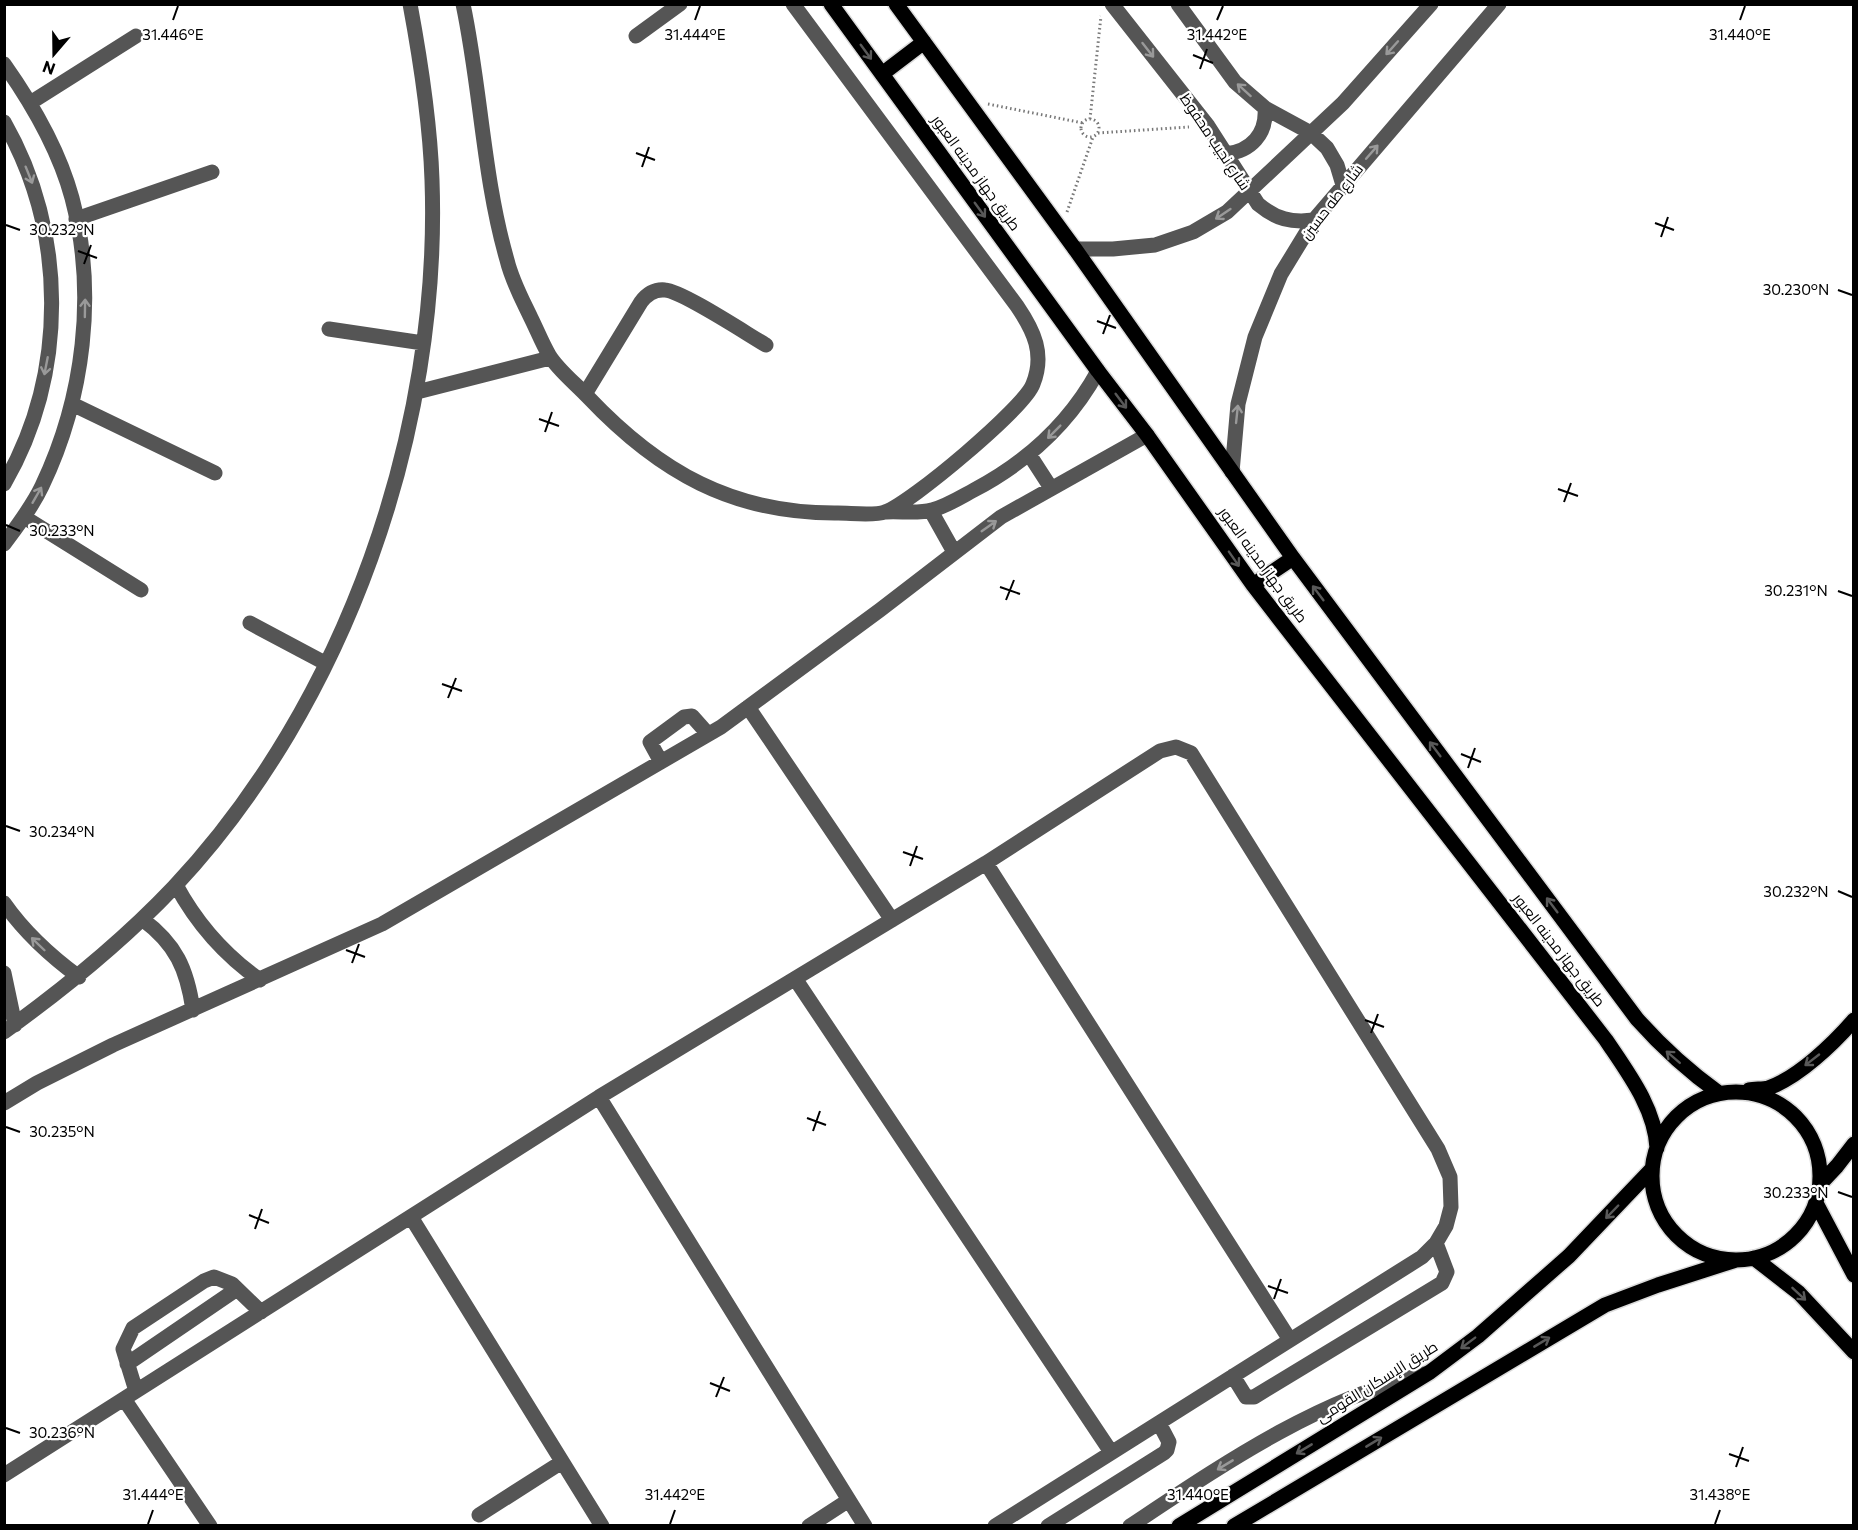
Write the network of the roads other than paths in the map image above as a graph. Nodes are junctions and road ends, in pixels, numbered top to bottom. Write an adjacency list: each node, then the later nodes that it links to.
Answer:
1 (411, 4): 28 (street)
2 (464, 4): 30 (street)
3 (680, 4): 12 (street)
4 (793, 4): 42 (street)
5 (831, 4): 15 (main road, طريق جهاز مدينه العبور, one-way to 15)
6 (896, 4): 13 (main road, طريق جهاز مدينه العبور)
7 (1178, 4): 17 (street, one-way to 7)
8 (1431, 4): 19 (street, one-way to 19)
9 (1498, 4): 22 (street, شارع طه حسين, one-way to 9)
10 (1106, 10): 20 (street, شارع نجيب محفوظ, one-way to 20)
11 (136, 36): 16 (street)
12 (636, 36)
13 (924, 42): 15 (main road); 26 (main road, طريق جهاز مدينه العبور)
14 (4, 64): 16 (street)
15 (882, 74): 31 (main road, طريق جهاز مدينه العبور, one-way to 31)
16 (30, 104): 24 (street)
17 (1265, 108): 19 (street); 20 (street)
18 (4, 122): 39 (street, one-way to 39)
19 (1311, 133): 22 (street); 23 (street)
20 (1226, 154): 23 (street, شارع نجيب محفوظ)
21 (212, 172): 24 (street)
22 (1343, 185): 25 (street, شارع طه حسين)
23 (1249, 192): 25 (street, شارع نجيب محفوظ); 26 (street, one-way to 26)
24 (76, 219): 34 (street, one-way to 24)
25 (1314, 220): 37 (street, شارع طه حسين, one-way to 25)
26 (1075, 249): 37 (main road, طريق جهاز مدينه العبور)
27 (329, 330): 28 (street)
28 (423, 343): 32 (street)
29 (766, 345): 33 (street)
30 (550, 358): 32 (street); 33 (street)
31 (1098, 371): 35 (main road, طريق جهاز مدينه العبور, one-way to 35); 36 (street, one-way to 36)
32 (417, 392): 50 (street)
33 (585, 394): 42 (street)
34 (72, 404): 38 (street); 43 (street, one-way to 34)
35 (1147, 435): 40 (street); 47 (main road, طريق جهاز مدينه العبور, one-way to 47)
36 (1029, 454): 40 (street); 41 (street)
37 (1232, 472): 46 (main road, طريق جهاز مدينه العبور)
38 (215, 473)
39 (4, 484)
40 (1051, 488): 45 (street, one-way to 40)
41 (930, 511): 42 (street); 45 (street)
42 (885, 512)
43 (24, 517): 44 (street); 48 (street)
44 (4, 543)
45 (954, 552): 51 (street)
46 (1293, 558): 47 (main road); 67 (main road, طريق جهاز مدينه العبور, one-way to 46)
47 (1253, 585): 71 (main road, طريق جهاز مدينه العبور)
48 (141, 590)
49 (250, 623): 50 (street)
50 (326, 663): 55 (street)
51 (748, 707): 52 (street); 58 (street)
52 (708, 734): 53 (street); 53 (street)
53 (661, 762): 61 (street)
54 (986, 863): 58 (street); 76 (street); 82 (street)
55 (176, 885): 57 (street); 61 (street)
56 (4, 903): 60 (street, one-way to 56)
57 (142, 919): 60 (street); 63 (street)
58 (892, 921): 62 (street)
59 (4, 973): 65 (street)
60 (78, 977): 65 (street)
61 (260, 980): 63 (street)
62 (796, 980): 68 (street); 89 (street)
63 (194, 1010): 69 (street)
64 (1854, 1020): 66 (main road, one-way to 66)
65 (10, 1028)
66 (1738, 1092): 67 (main road); 73 (main road)
67 (1719, 1093): 71 (main road)
68 (599, 1097): 75 (street); 92 (street)
69 (4, 1103)
70 (1854, 1144): 73 (main road)
71 (1657, 1148): 72 (main road)
72 (1652, 1169): 78 (main road); 85 (main road, طريق الإسكان القومى, one-way to 85)
73 (1820, 1184): 74 (main road)
74 (1816, 1203): 77 (main road); 79 (main road)
75 (411, 1217): 81 (street); 90 (street)
76 (1436, 1243): 82 (street); 86 (street)
77 (1754, 1258): 78 (main road); 83 (main road, one-way to 83)
78 (1736, 1260): 102 (main road, one-way to 78)
79 (1854, 1275)
80 (237, 1289): 81 (street); 84 (street); 84 (street)
81 (261, 1312): 87 (street)
82 (1290, 1340): 86 (street)
83 (1854, 1352)
84 (127, 1364): 87 (street)
85 (1430, 1372): 100 (street, one-way to 100); 101 (main road, طريق الإسكان القومى, one-way to 101)
86 (1233, 1376): 88 (street)
87 (130, 1395): 91 (street); 94 (street)
88 (1159, 1423): 89 (street); 99 (street)
89 (1111, 1452): 98 (street)
90 (562, 1462): 93 (street); 95 (street)
91 (4, 1475)
92 (849, 1500): 96 (street); 97 (street)
93 (479, 1515)
94 (210, 1526)
95 (602, 1526)
96 (808, 1526)
97 (865, 1526)
98 (995, 1526)
99 (1048, 1526)
100 (1130, 1526)
101 (1179, 1526)
102 (1234, 1526)

